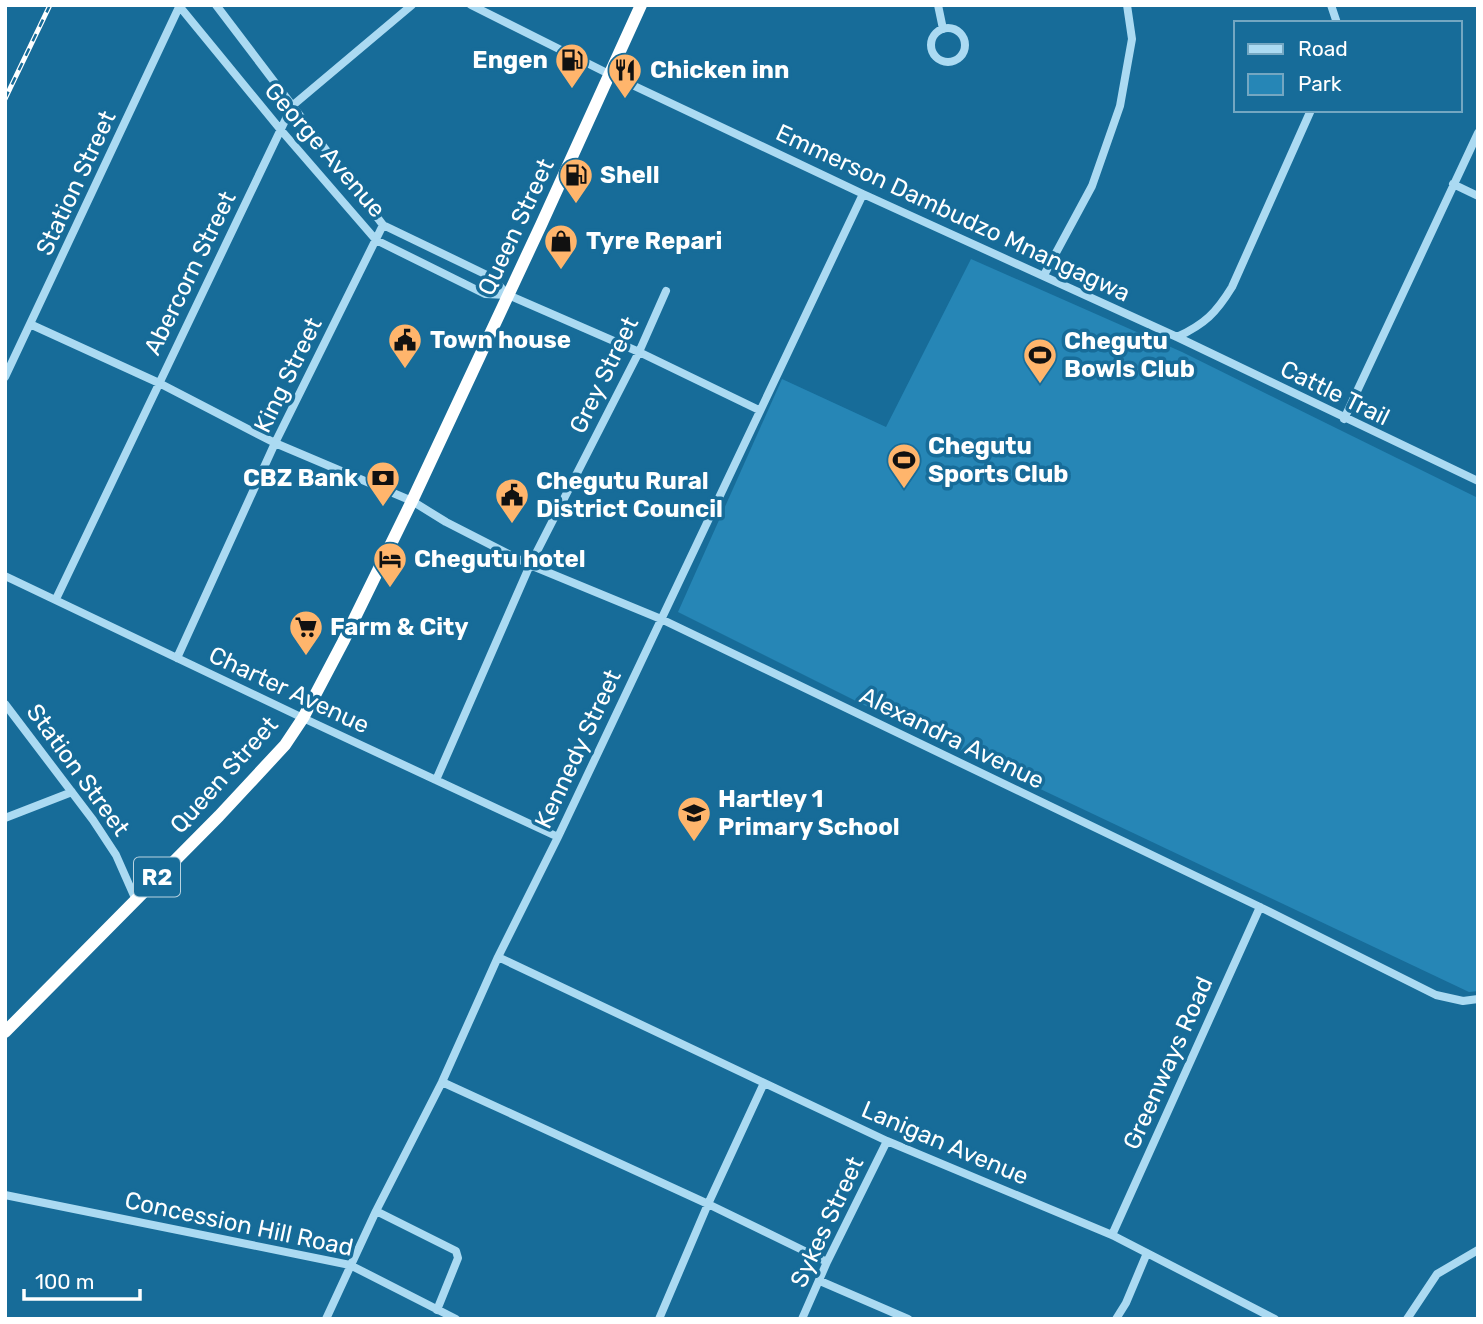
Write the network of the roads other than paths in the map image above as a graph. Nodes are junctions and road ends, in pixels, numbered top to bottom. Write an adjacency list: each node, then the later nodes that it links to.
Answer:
1 (216, 5): 10 (street, George Avenue)
2 (412, 5): 10 (street, Abercorn Street)
3 (471, 5): 9 (street, Emmerson Dambudzo Mnangagwa)
4 (641, 5): 9 (highway, Queen Street / R2)
5 (938, 5): 8 (street)
6 (1127, 5): 19 (street)
7 (180, 6): 12 (street, George Avenue); 22 (street, Station Street)
8 (943, 29): 8 (street)
9 (609, 75): 15 (street, Emmerson Dambudzo Mnangagwa); 21 (highway, Queen Street / R2)
10 (292, 106): 12 (street, Abercorn Street); 17 (street, George Avenue)
11 (1310, 112): 23 (street)
12 (281, 129): 18 (street, George Avenue); 26 (street, Abercorn Street)
13 (1478, 133): 14 (street)
14 (1453, 184): 16 (street); 28 (street)
15 (863, 194): 19 (street, Emmerson Dambudzo Mnangagwa); 27 (street, Kennedy Street)
16 (1478, 196)
17 (383, 225): 18 (street, King Street); 21 (street, George Avenue)
18 (376, 240): 21 (street, George Avenue); 29 (street, King Street)
19 (1044, 275): 23 (street, Emmerson Dambudzo Mnangagwa)
20 (666, 291): 24 (street, Grey Street)
21 (508, 295): 24 (street, George Avenue); 31 (highway, Queen Street / R2)
22 (32, 324): 25 (street, Station Street); 26 (street, Alexandra Avenue)
23 (1177, 337): 28 (street, Cattle Trail)
24 (639, 352): 27 (street, George Avenue); 32 (street, Grey Street)
25 (5, 377)
26 (159, 383): 29 (street, Alexandra Avenue); 34 (street, Abercorn Street)
27 (759, 410): 35 (street, Kennedy Street)
28 (1344, 419): 30 (street, Cattle Trail)
29 (275, 443): 31 (street, Alexandra Avenue); 36 (street, King Street)
30 (1478, 481)
31 (412, 500): 32 (street, Alexandra Avenue); 38 (highway, Queen Street / R2)
32 (530, 565): 35 (street, Alexandra Avenue); 39 (street, Grey Street)
33 (5, 576): 34 (street, Charter Avenue)
34 (56, 599): 36 (street, Charter Avenue)
35 (661, 619): 42 (street, Kennedy Street); 44 (street, Alexandra Avenue)
36 (177, 658): 38 (street, Charter Avenue)
37 (5, 704): 40 (street, Station Street)
38 (303, 718): 39 (street, Charter Avenue); 43 (highway, Queen Street / R2)
39 (436, 780): 42 (street, Charter Avenue)
40 (72, 792): 41 (street); 43 (street, Station Street)
41 (5, 818)
42 (558, 837): 45 (street, Kennedy Street)
43 (135, 898): 47 (highway, Queen Street / R2)
44 (1260, 907): 46 (street, Alexandra Avenue); 54 (street, Greenways Road)
45 (498, 957): 48 (street, Kennedy Street); 49 (street, Lanigan Avenue)
46 (1478, 999)
47 (5, 1032)
48 (442, 1082): 52 (street); 53 (street, Kennedy Street)
49 (764, 1083): 50 (street, Lanigan Avenue); 52 (street)
50 (887, 1141): 54 (street, Lanigan Avenue); 57 (street, Sykes Street)
51 (5, 1195): 58 (street, Concession Hill Road)
52 (708, 1204): 57 (street); 63 (street)
53 (376, 1211): 58 (street, Kennedy Street); 60 (street)
54 (1112, 1235): 56 (street, Lanigan Avenue)
55 (1478, 1250): 68 (street)
56 (1147, 1253): 66 (street); 67 (street, Lanigan Avenue)
57 (827, 1262): 59 (street, Sykes Street)
58 (350, 1265): 60 (street, Concession Hill Road); 61 (street, Kennedy Street)
59 (820, 1281): 64 (street, Sykes Street); 65 (street)
60 (437, 1310): 62 (street, Concession Hill Road)
61 (326, 1319)
62 (456, 1319)
63 (659, 1319)
64 (802, 1319)
65 (908, 1319)
66 (1116, 1319)
67 (1275, 1319)
68 (1407, 1319)

